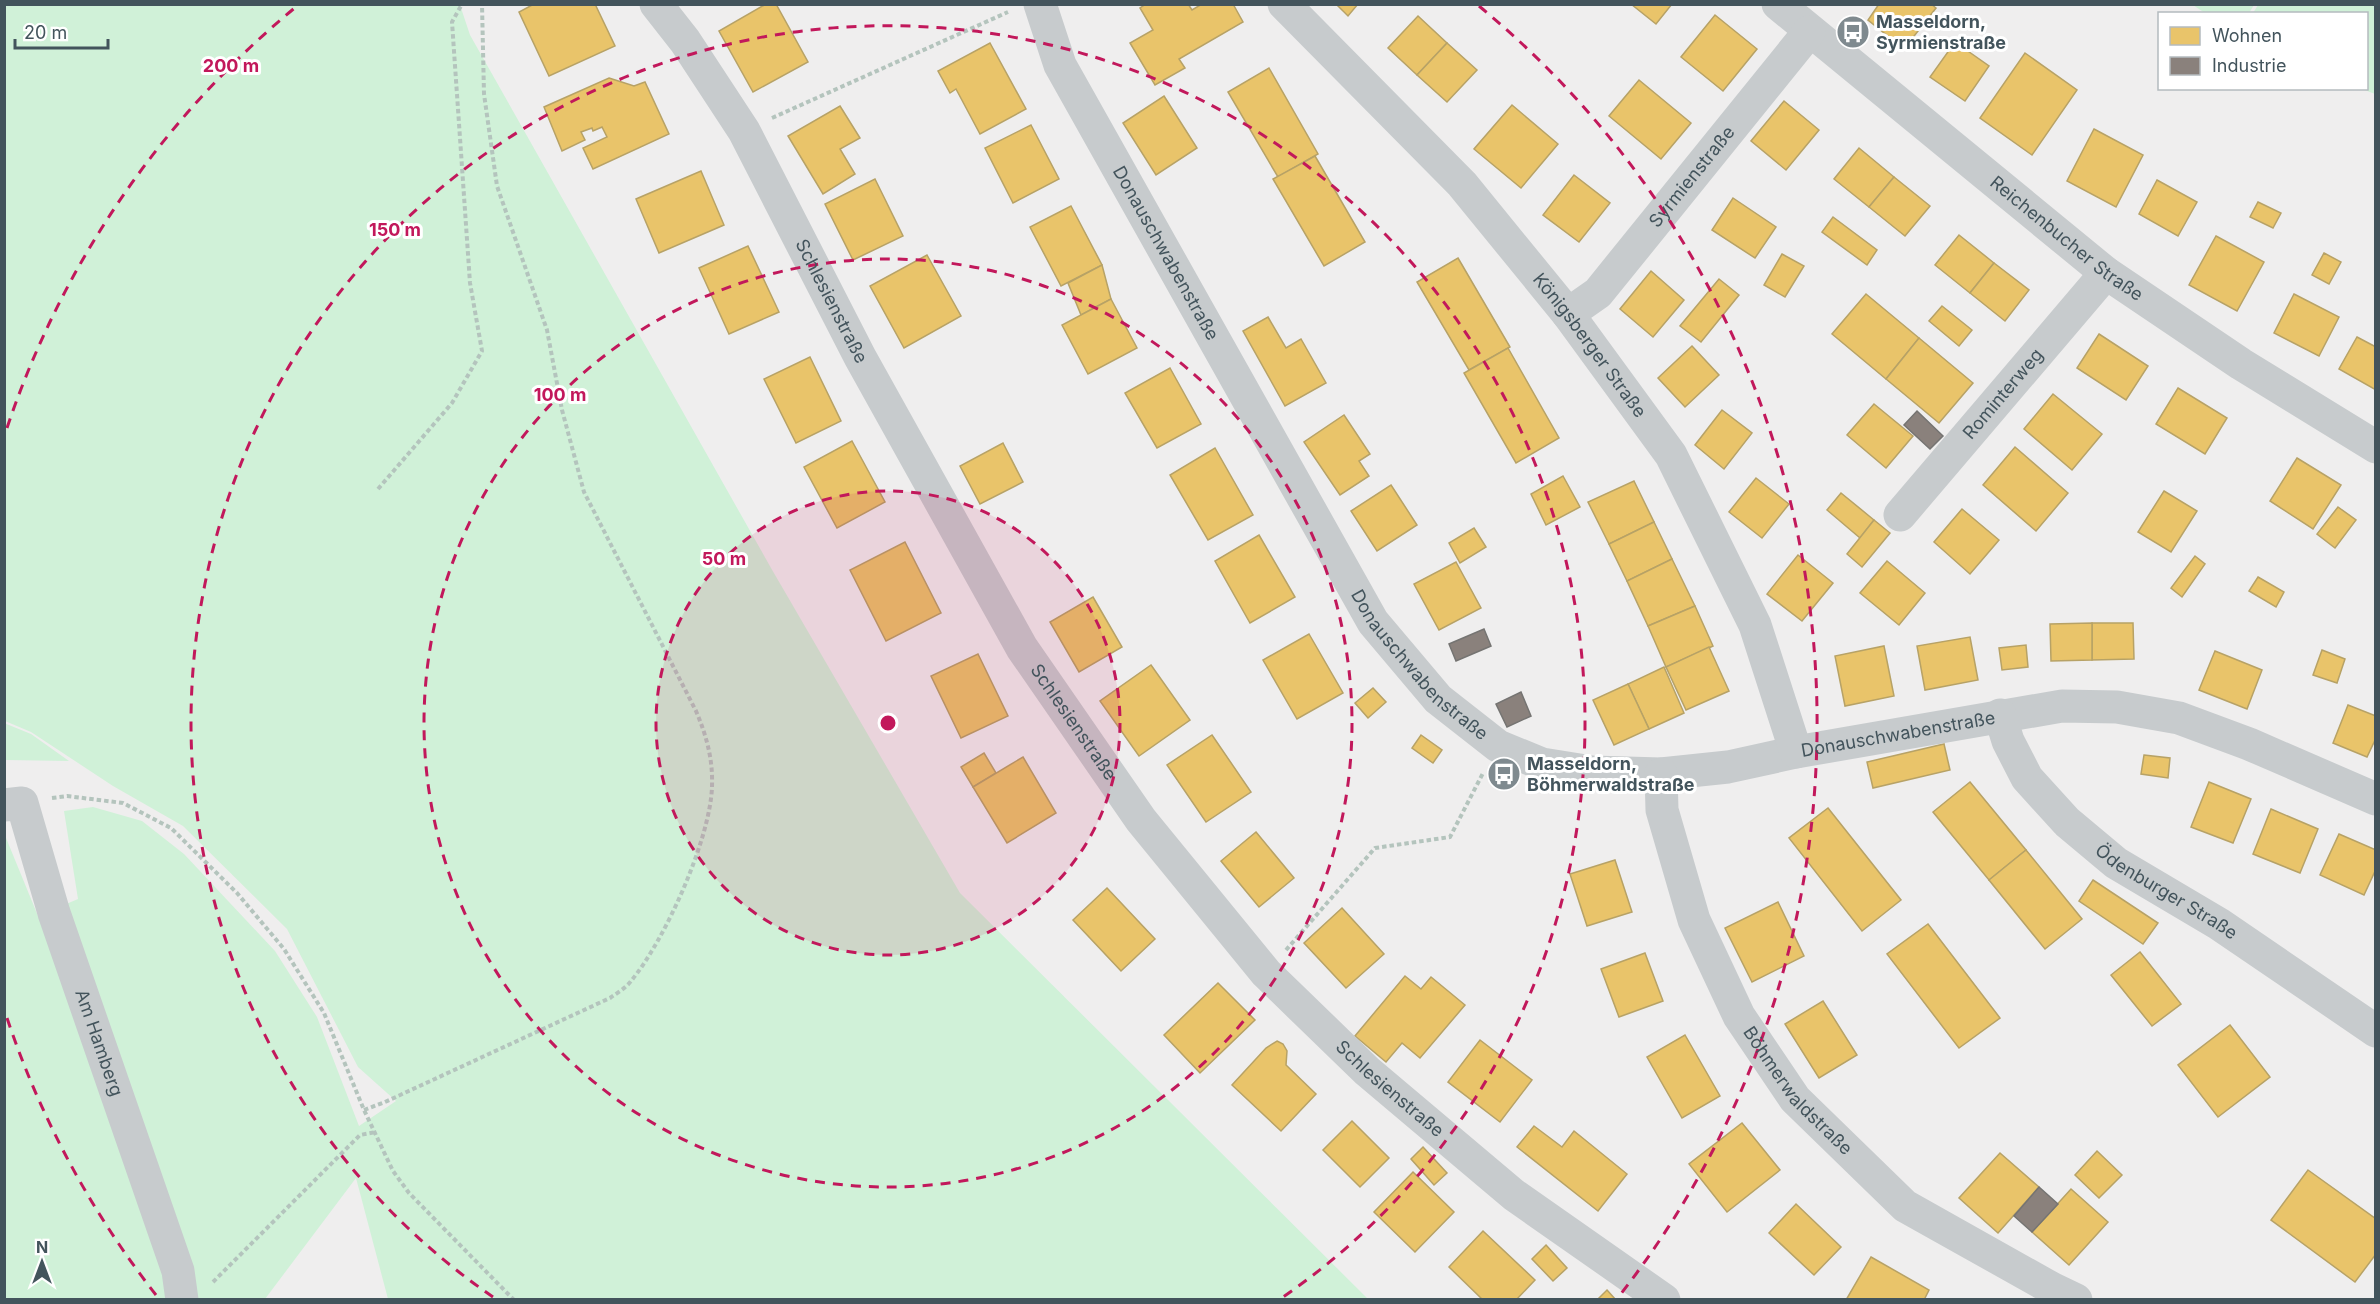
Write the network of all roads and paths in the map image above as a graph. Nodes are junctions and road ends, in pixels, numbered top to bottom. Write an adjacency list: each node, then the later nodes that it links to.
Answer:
1 (462, 4): 12 (path)
2 (482, 4): 22 (path)
3 (656, 4): 8 (street, Schlesienstraße)
4 (1284, 4): 10 (street, Königsberger Straße)
5 (1778, 4): 7 (street, Reichenbucher Straße)
6 (1027, 7): 8 (path); 17 (street, Donauschwabenstraße)
7 (1809, 32): 9 (street, Reichenbucher Straße); 10 (street, Syrmienstraße)
8 (744, 131): 26 (street, Schlesienstraße)
9 (2106, 273): 11 (street, Reichenbucher Straße); 13 (street, Rominterweg)
10 (1568, 314): 15 (street, Königsberger Straße)
11 (2376, 447)
12 (378, 489)
13 (1900, 515)
14 (2000, 715): 15 (street, Donauschwabenstraße); 18 (street, Donauschwabenstraße); 21 (street, Ödenburger Straße)
15 (1796, 752): 17 (street, Donauschwabenstraße)
16 (1486, 767): 20 (path)
17 (1661, 774): 27 (street, Böhmerwaldstraße)
18 (2376, 799)
19 (14, 804): 22 (path); 24 (street, Am Hamberg)
20 (1290, 946)
21 (2376, 1031)
22 (364, 1110): 23 (path)
23 (376, 1132): 24 (path); 25 (path)
24 (195, 1294)
25 (514, 1299)
26 (1664, 1299)
27 (2076, 1299)

